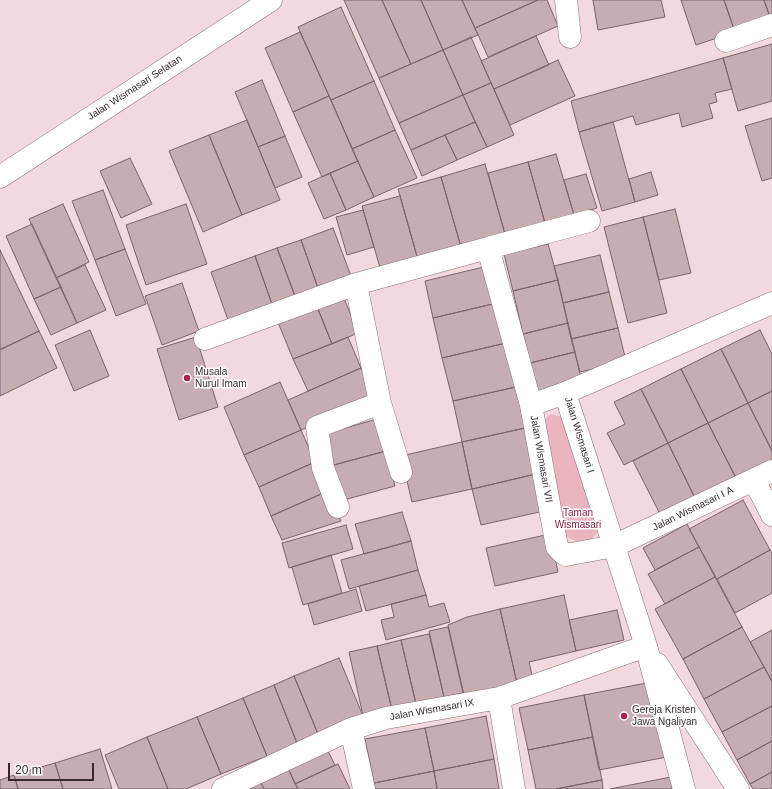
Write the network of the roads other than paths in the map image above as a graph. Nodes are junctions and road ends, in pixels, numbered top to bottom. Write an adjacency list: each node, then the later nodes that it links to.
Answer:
1 (271, 0): 6 (street, Jalan Wismasari Selatan)
2 (566, 0): 4 (street)
3 (772, 25): 5 (street)
4 (570, 37)
5 (726, 40)
6 (0, 177)
7 (589, 221): 8 (street)
8 (488, 248): 9 (street); 14 (street, Jalan Wismasari VII)
9 (356, 284): 11 (street); 13 (street)
10 (772, 302): 12 (street, Jalan Wismasari I)
11 (205, 339)
12 (566, 393): 14 (street, Jalan Wismasari VII); 19 (street, Jalan Wismasari I)
13 (380, 403): 15 (street); 17 (street)
14 (531, 405): 19 (street, Jalan Wismasari VII)
15 (401, 472)
16 (763, 475): 18 (street); 19 (street, Jalan Wismasari I A)
17 (338, 508)
18 (772, 515)
19 (614, 546): 20 (street, Jalan Wismasari I)
20 (646, 646): 21 (street, Jalan Wismasari IX); 26 (street); 27 (street)
21 (499, 698): 22 (street, Jalan Wismasari IX); 25 (street)
22 (351, 729): 23 (street, Jalan Wismasari IX); 24 (street)
23 (223, 789)
24 (364, 789)
25 (514, 789)
26 (684, 789)
27 (738, 789)

